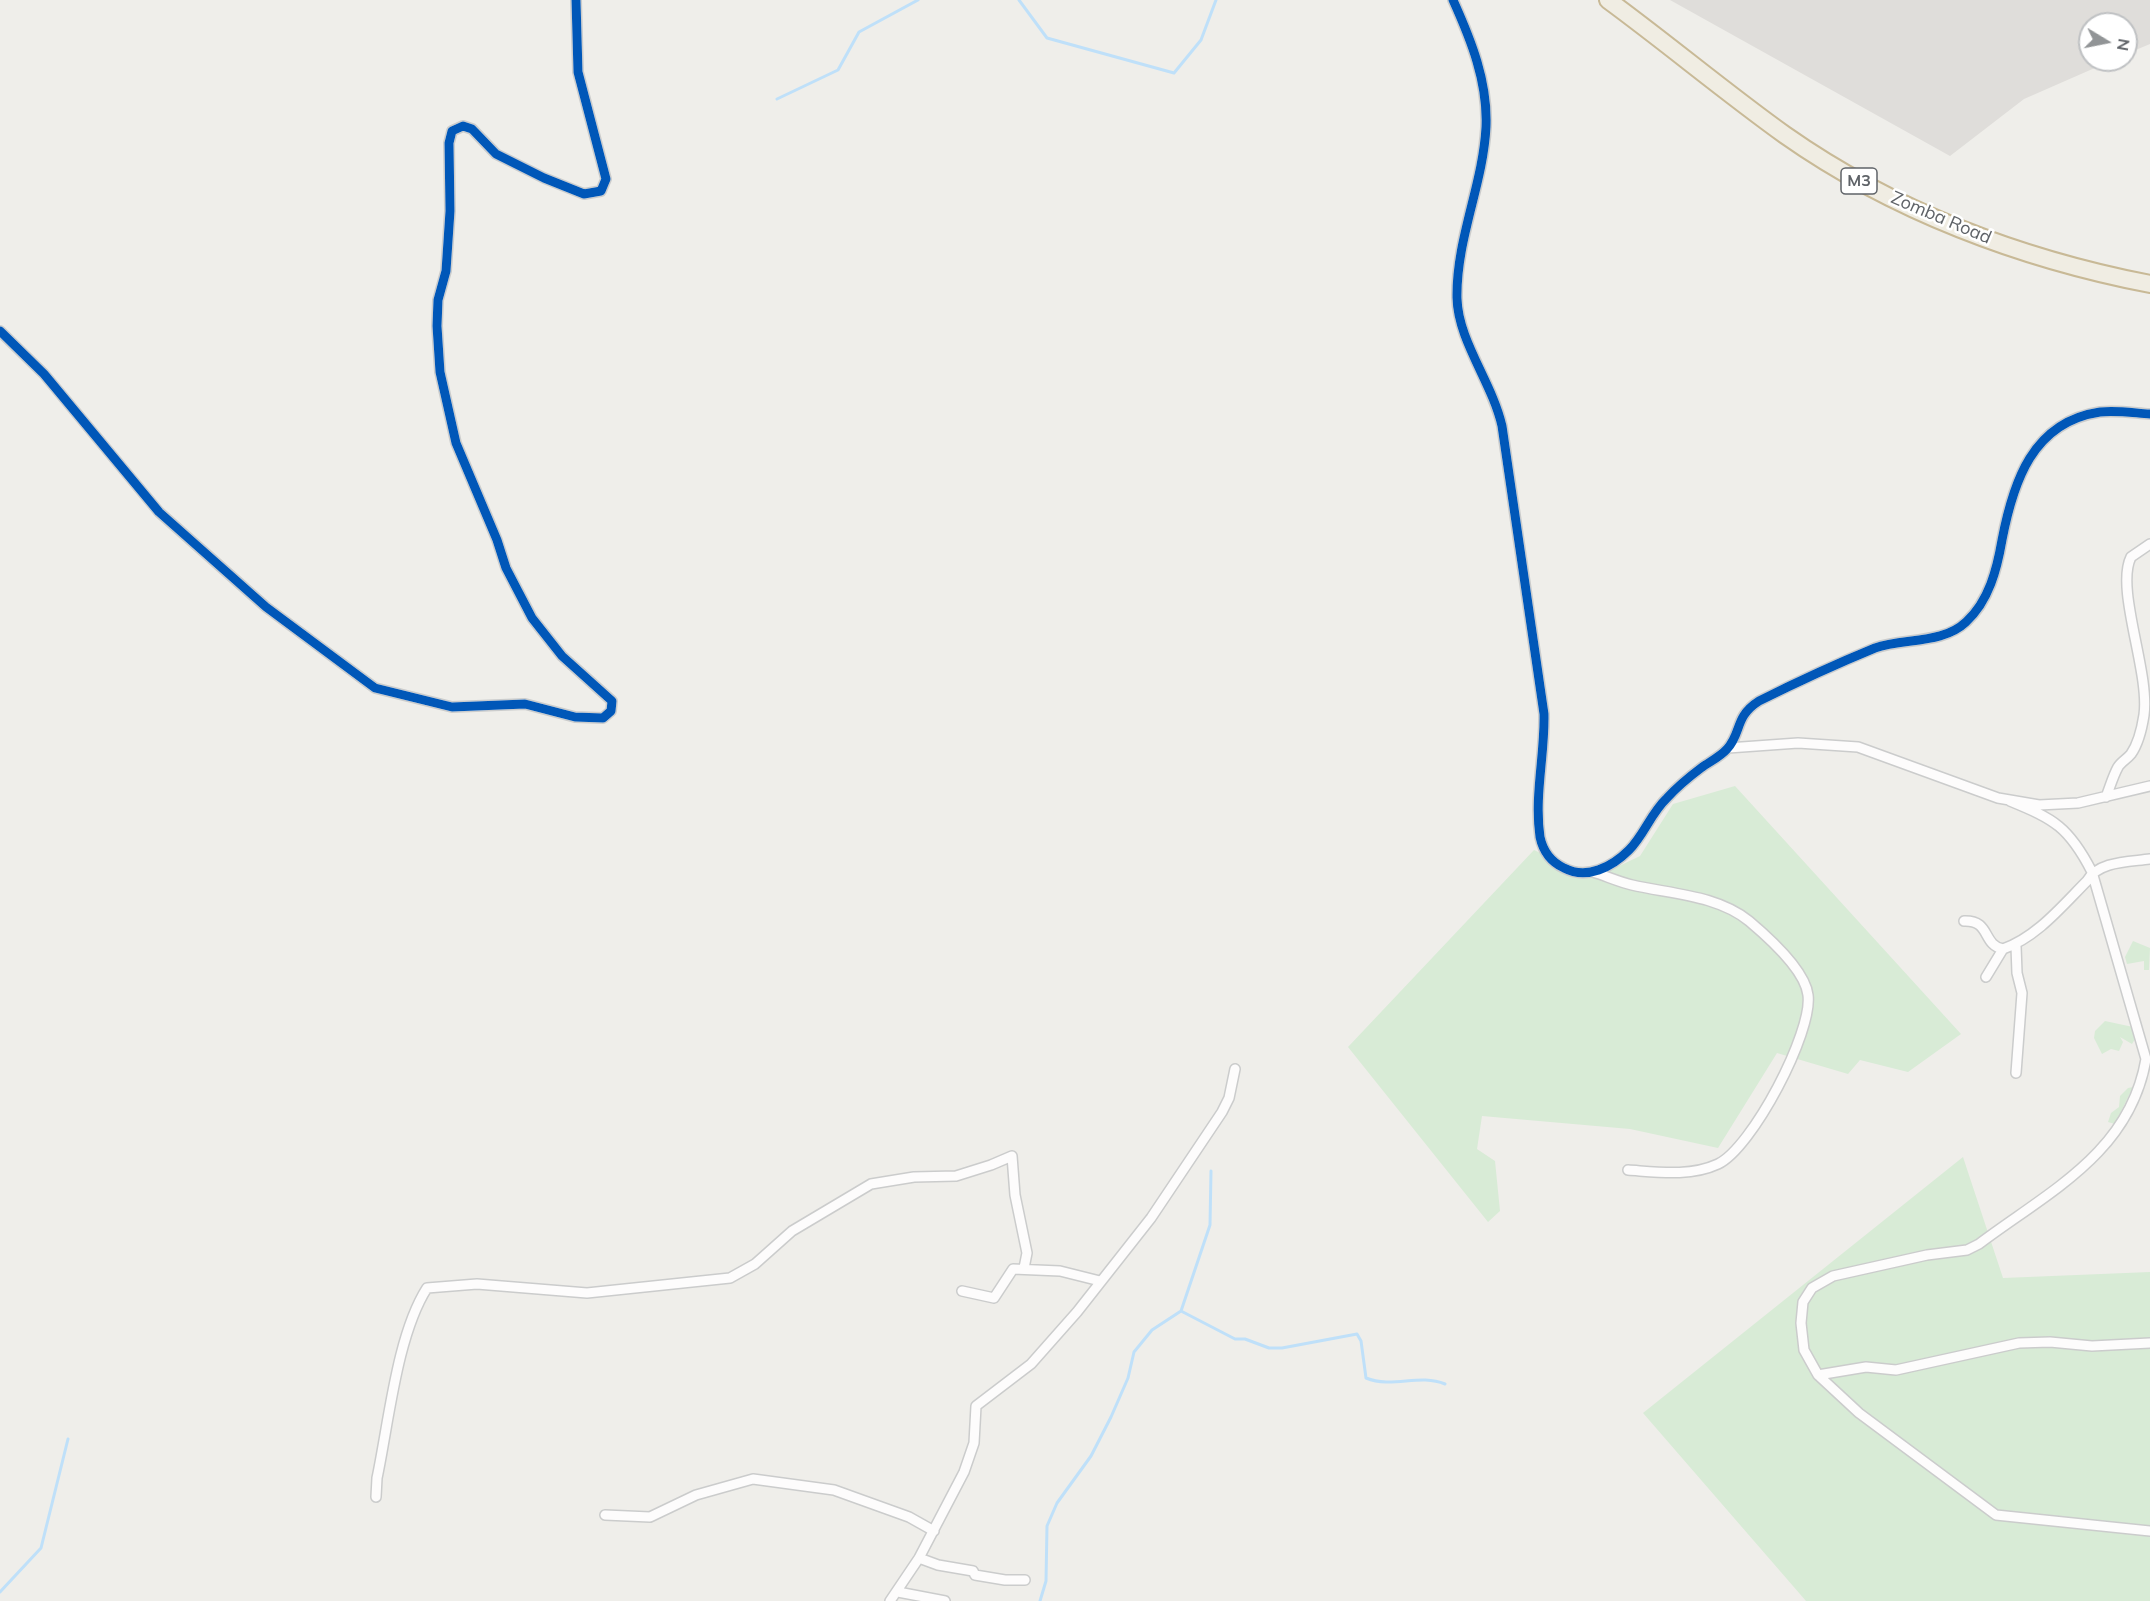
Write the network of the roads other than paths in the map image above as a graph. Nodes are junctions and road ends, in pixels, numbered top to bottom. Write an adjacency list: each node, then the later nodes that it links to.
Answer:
1 (576, 0): 5 (street)
2 (1453, 0): 13 (street)
3 (1608, 0): 4 (highway, Zomba Road / M3)
4 (2150, 284)
5 (0, 332)
6 (2150, 414): 8 (street)
7 (2150, 544): 10 (street)
8 (1728, 748): 11 (street); 13 (street)
9 (2150, 786): 10 (street)
10 (2106, 797): 11 (street)
11 (2010, 801): 14 (street)
12 (2150, 859): 14 (street)
13 (1593, 872): 21 (street)
14 (2092, 872): 16 (street); 26 (street)
15 (1964, 921): 17 (street)
16 (2016, 946): 17 (street); 20 (street)
17 (2003, 949): 18 (street)
18 (1986, 977)
19 (1234, 1069): 23 (street)
20 (2016, 1073)
21 (1628, 1170)
22 (1024, 1268): 23 (street); 24 (street); 27 (street)
23 (1100, 1281): 29 (street)
24 (962, 1291)
25 (2150, 1343): 26 (street)
26 (1818, 1375): 30 (street)
27 (376, 1497)
28 (605, 1515): 29 (street)
29 (934, 1531): 31 (street)
30 (2150, 1531)
31 (919, 1558): 32 (street); 33 (street)
32 (1025, 1580)
33 (898, 1592): 34 (street); 35 (street)
34 (890, 1601)
35 (945, 1601)

